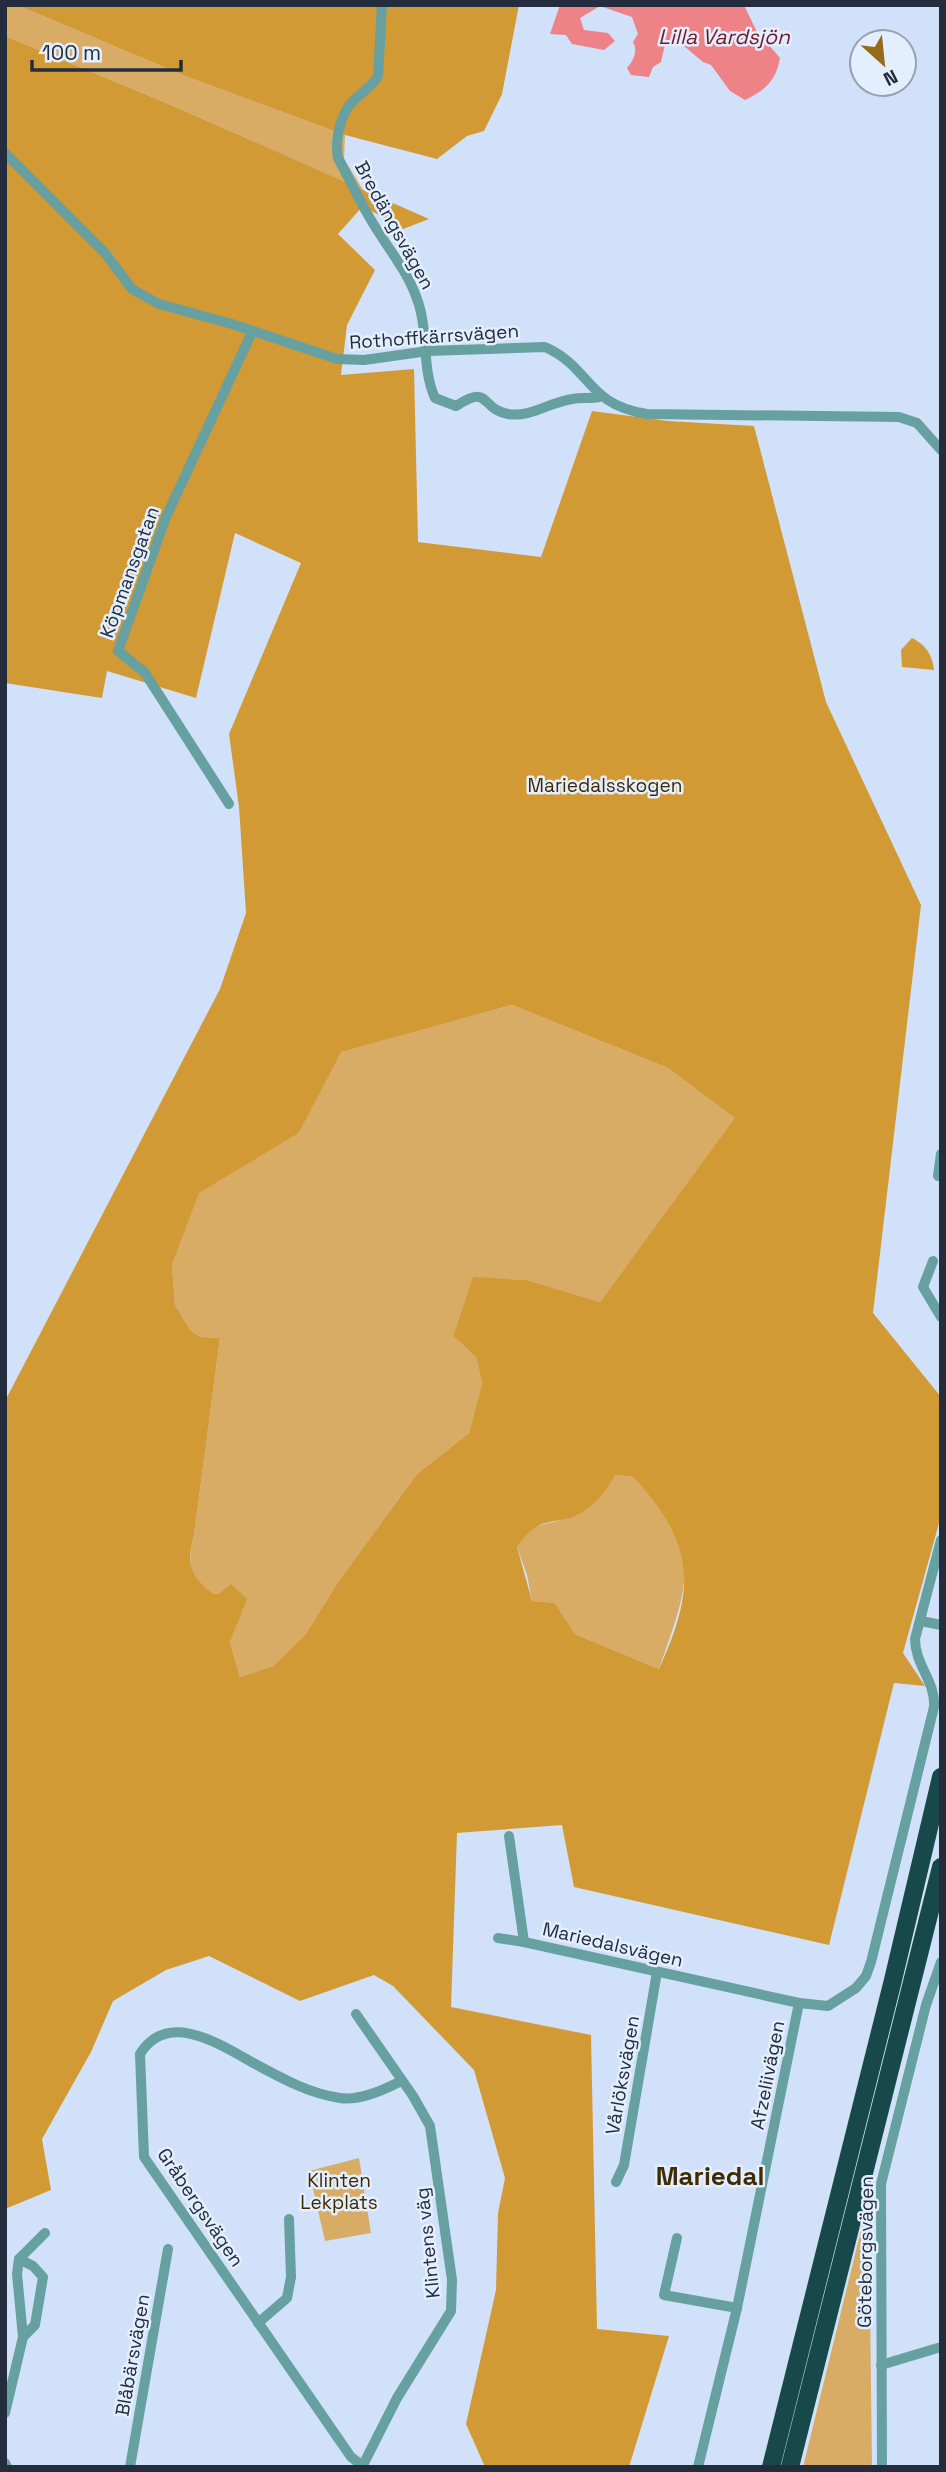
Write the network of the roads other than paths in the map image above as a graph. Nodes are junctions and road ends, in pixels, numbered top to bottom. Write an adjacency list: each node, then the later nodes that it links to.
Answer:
1 (382, 5): 4 (street, Bredängsvägen)
2 (5, 153): 3 (street, Rothoffkärrsvägen)
3 (252, 332): 4 (street, Rothoffkärrsvägen); 7 (street, Köpmansgatan)
4 (428, 351): 5 (street, Rothoffkärrsvägen); 5 (street, Bredängsvägen)
5 (599, 397): 6 (street, Rothoffkärrsvägen)
6 (941, 450)
7 (229, 804)
8 (941, 1154): 9 (street)
9 (938, 1176)
10 (933, 1261): 11 (street)
11 (941, 1317)
12 (941, 1540): 13 (street, Afzeliivägen)
13 (921, 1621): 14 (street); 23 (street, Afzeliivägen)
14 (941, 1625)
15 (941, 1777): 41 (highway)
16 (509, 1836): 19 (street, Mariedalsvägen)
17 (941, 1867): 42 (highway)
18 (498, 1938): 19 (street)
19 (524, 1942): 21 (street, Mariedalsvägen)
20 (941, 1962): 22 (street, Göteborgsvägen)
21 (657, 1972): 23 (street, Mariedalsvägen); 26 (street, Vårlöksvägen)
22 (937, 1988): 36 (street, Göteborgsvägen)
23 (799, 2003): 32 (street, Afzeliivägen)
24 (356, 2014): 25 (street, Klintens väg)
25 (401, 2081): 33 (street, Gråbergsvägen); 39 (street, Klintens väg)
26 (616, 2182)
27 (289, 2219): 33 (street)
28 (45, 2233): 31 (street)
29 (677, 2238): 32 (street)
30 (168, 2249): 38 (street, Blåbärsvägen)
31 (19, 2259): 34 (street); 34 (street)
32 (737, 2308): 40 (street, Afzeliivägen)
33 (258, 2323): 39 (street, Gråbergsvägen)
34 (23, 2337): 37 (street)
35 (941, 2347): 36 (street)
36 (881, 2365): 43 (street, Göteborgsvägen)
37 (6, 2408)
38 (130, 2467)
39 (362, 2467)
40 (698, 2467)
41 (771, 2467)
42 (790, 2467)
43 (882, 2467)

